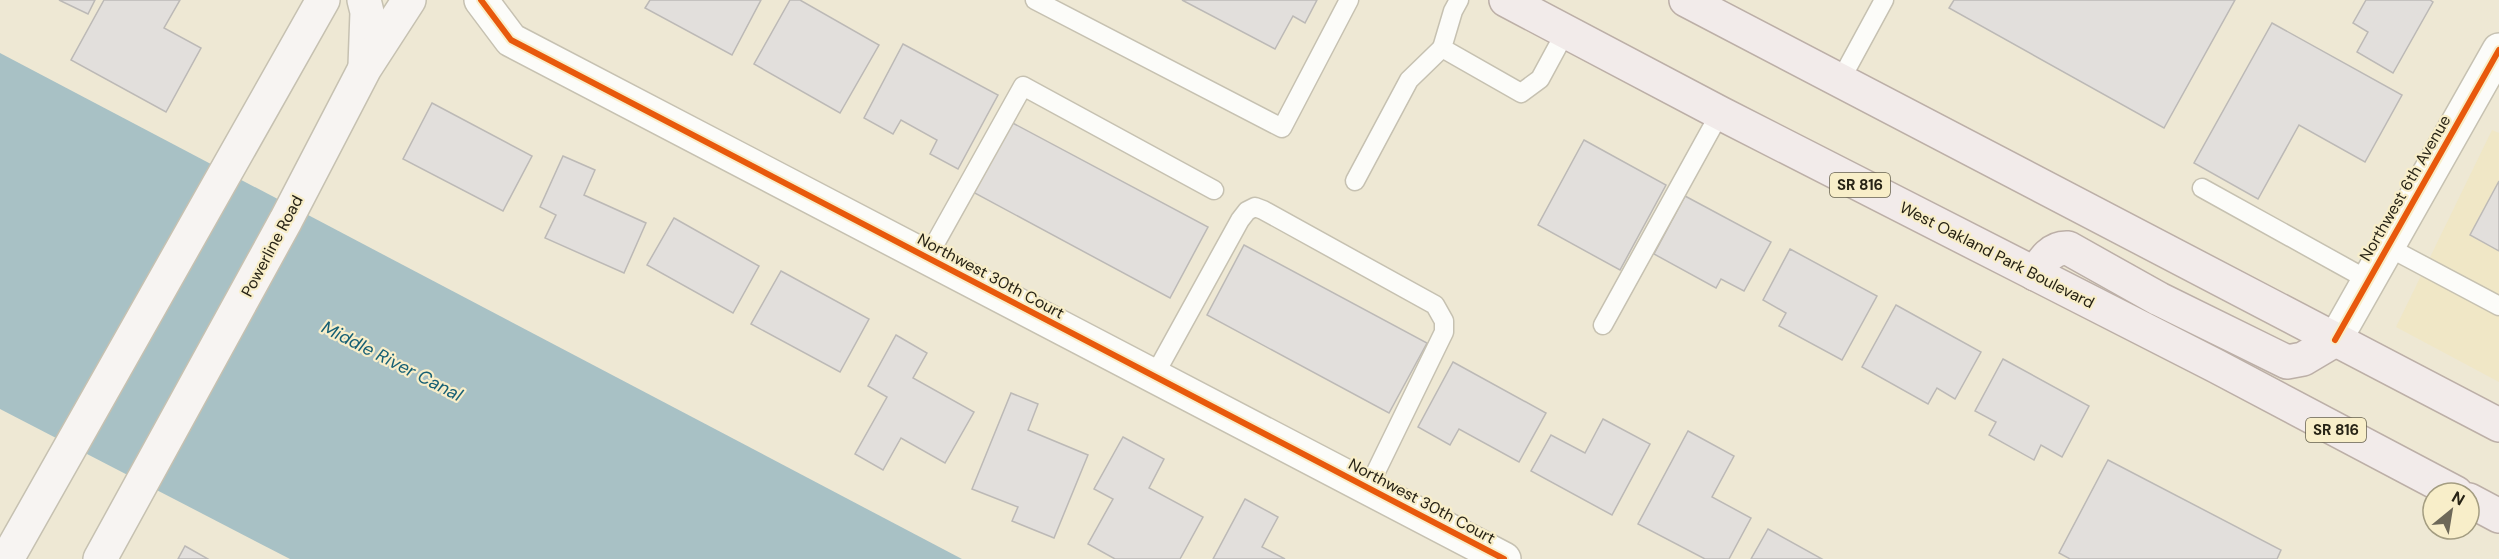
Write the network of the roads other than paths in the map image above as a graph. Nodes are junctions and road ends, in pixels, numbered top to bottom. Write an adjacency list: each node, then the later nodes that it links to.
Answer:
1 (323, 0): 31 (main road)
2 (363, 0): 14 (main road)
3 (408, 0): 14 (main road, Powerline Road)
4 (482, 0): 21 (street, Northwest 30th Court)
5 (1035, 0): 6 (lane)
6 (1349, 0)
7 (1459, 0): 12 (lane)
8 (1506, 0): 11 (main road, West Oakland Park Boulevard / SR 816)
9 (1686, 0): 15 (main road)
10 (1884, 0): 15 (lane)
11 (1566, 31): 12 (lane); 16 (main road, West Oakland Park Boulevard / SR 816)
12 (1442, 48): 17 (lane)
13 (2499, 50): 20 (street, Northwest 6th Avenue)
14 (365, 68): 36 (main road, Powerline Road)
15 (1840, 81): 26 (main road)
16 (1720, 113): 22 (main road, West Oakland Park Boulevard / SR 816); 25 (lane)
17 (1355, 181)
18 (2202, 188): 23 (lane)
19 (1214, 190): 21 (lane)
20 (2388, 247): 23 (street, Northwest 6th Avenue); 24 (lane)
21 (927, 258): 27 (street, Northwest 30th Court)
22 (2036, 274): 26 (main road); 29 (main road, West Oakland Park Boulevard / SR 816)
23 (2368, 280): 26 (street, Northwest 6th Avenue)
24 (2499, 306)
25 (1603, 325)
26 (2335, 340): 28 (main road)
27 (1154, 376): 30 (street, Northwest 30th Court); 30 (lane)
28 (2499, 425)
29 (2433, 481)
30 (1368, 488): 37 (street, Northwest 30th Court)
31 (45, 492): 34 (main road); 35 (main road)
32 (2481, 506): 33 (main road)
33 (2499, 516)
34 (7, 559)
35 (36, 559)
36 (100, 559)
37 (1503, 559)

